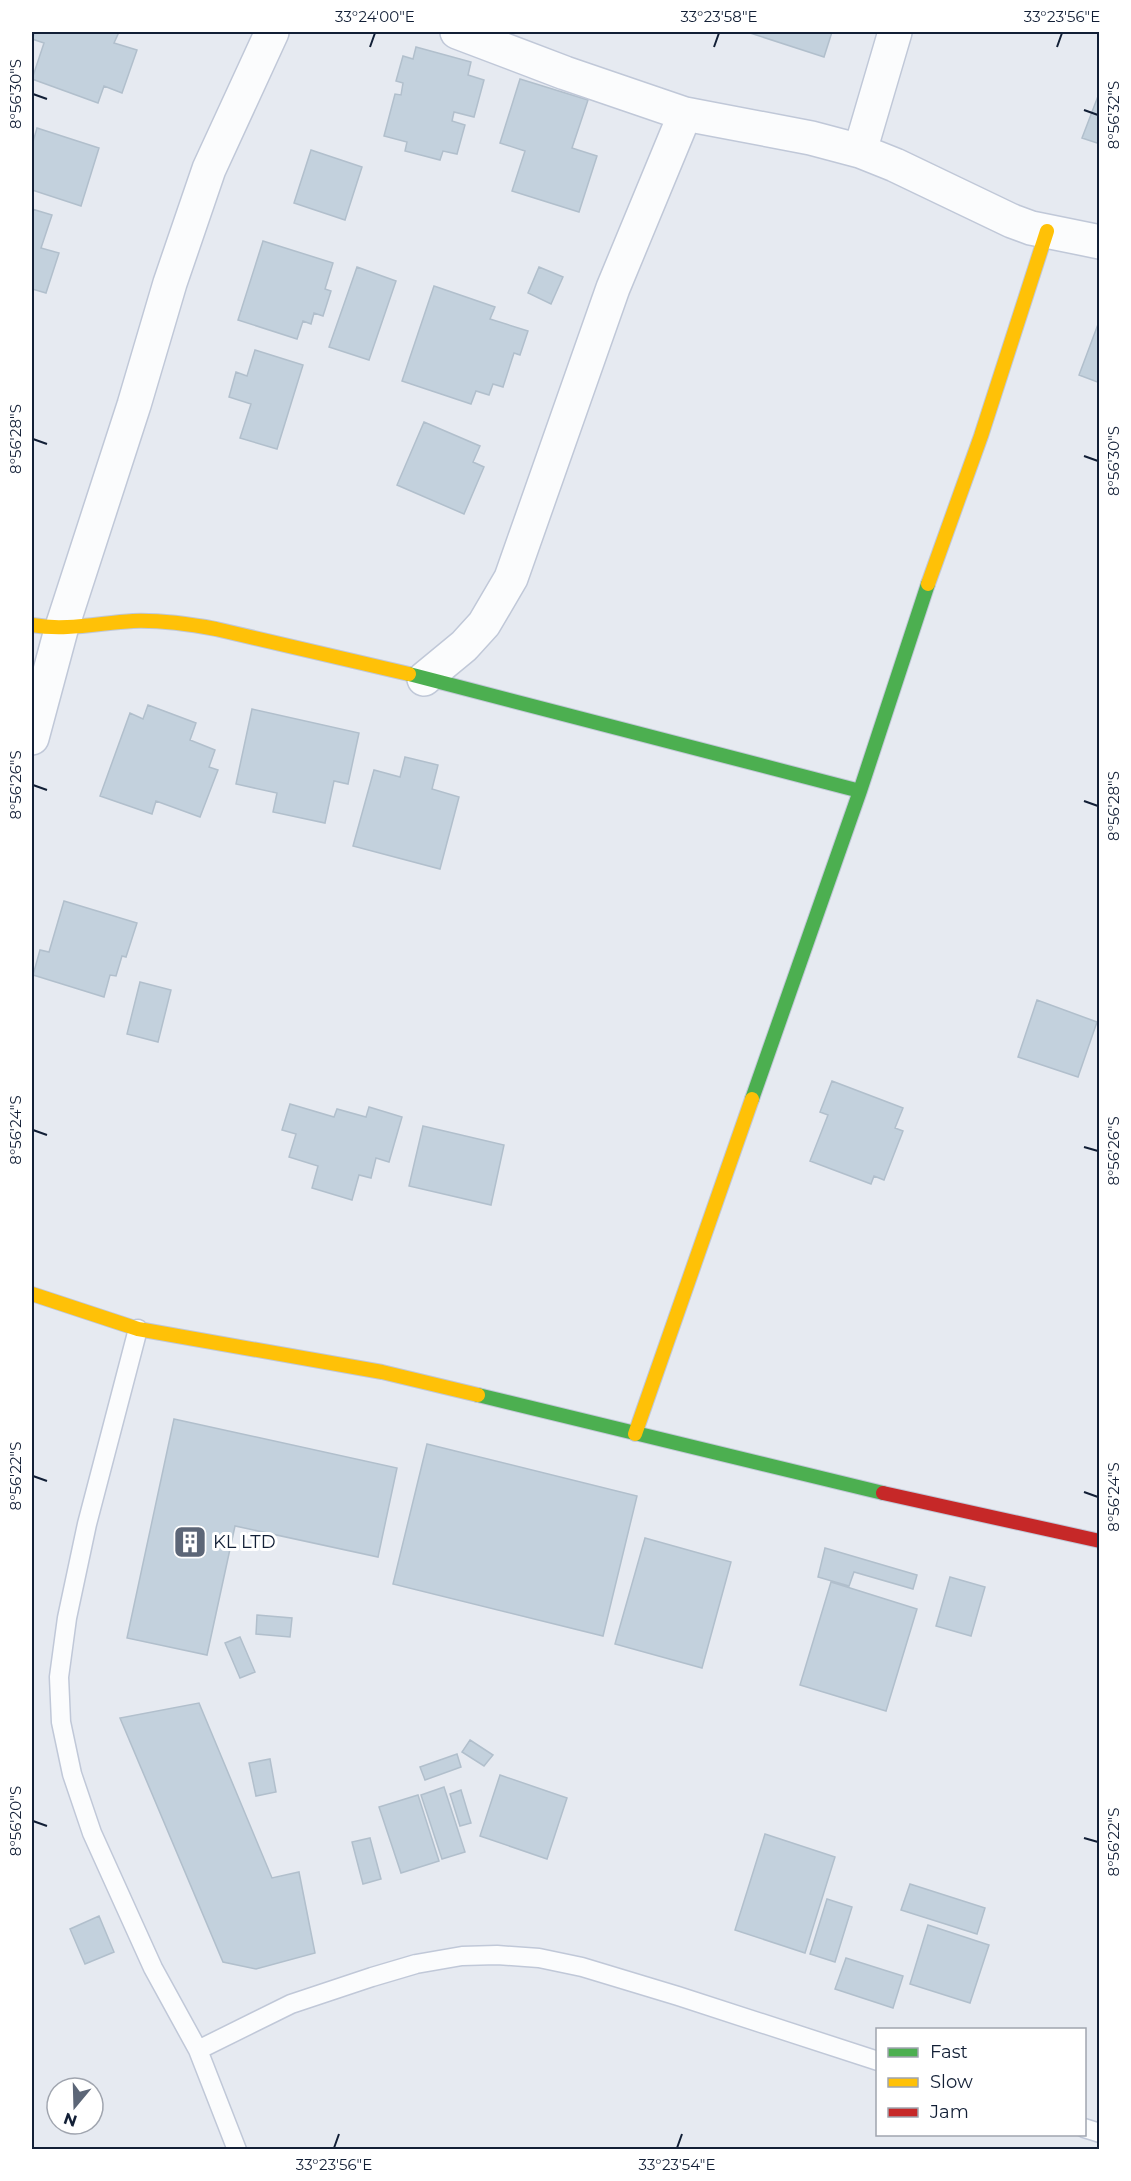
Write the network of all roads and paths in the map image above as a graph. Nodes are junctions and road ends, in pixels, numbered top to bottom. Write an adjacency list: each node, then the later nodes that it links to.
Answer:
1 (272, 32): 8 (street)
2 (457, 32): 4 (street)
3 (896, 32): 5 (street)
4 (686, 114): 5 (street); 9 (street)
5 (860, 151): 6 (street)
6 (1047, 231): 7 (street); 11 (street)
7 (1100, 242)
8 (46, 628): 9 (street); 10 (street)
9 (424, 678): 11 (street)
10 (32, 738)
11 (860, 791): 14 (street)
12 (32, 1294): 13 (street)
13 (138, 1329): 14 (street); 16 (lane)
14 (635, 1434): 15 (street)
15 (1100, 1541)
16 (198, 2050): 17 (lane); 18 (lane)
17 (876, 2060)
18 (237, 2150)

